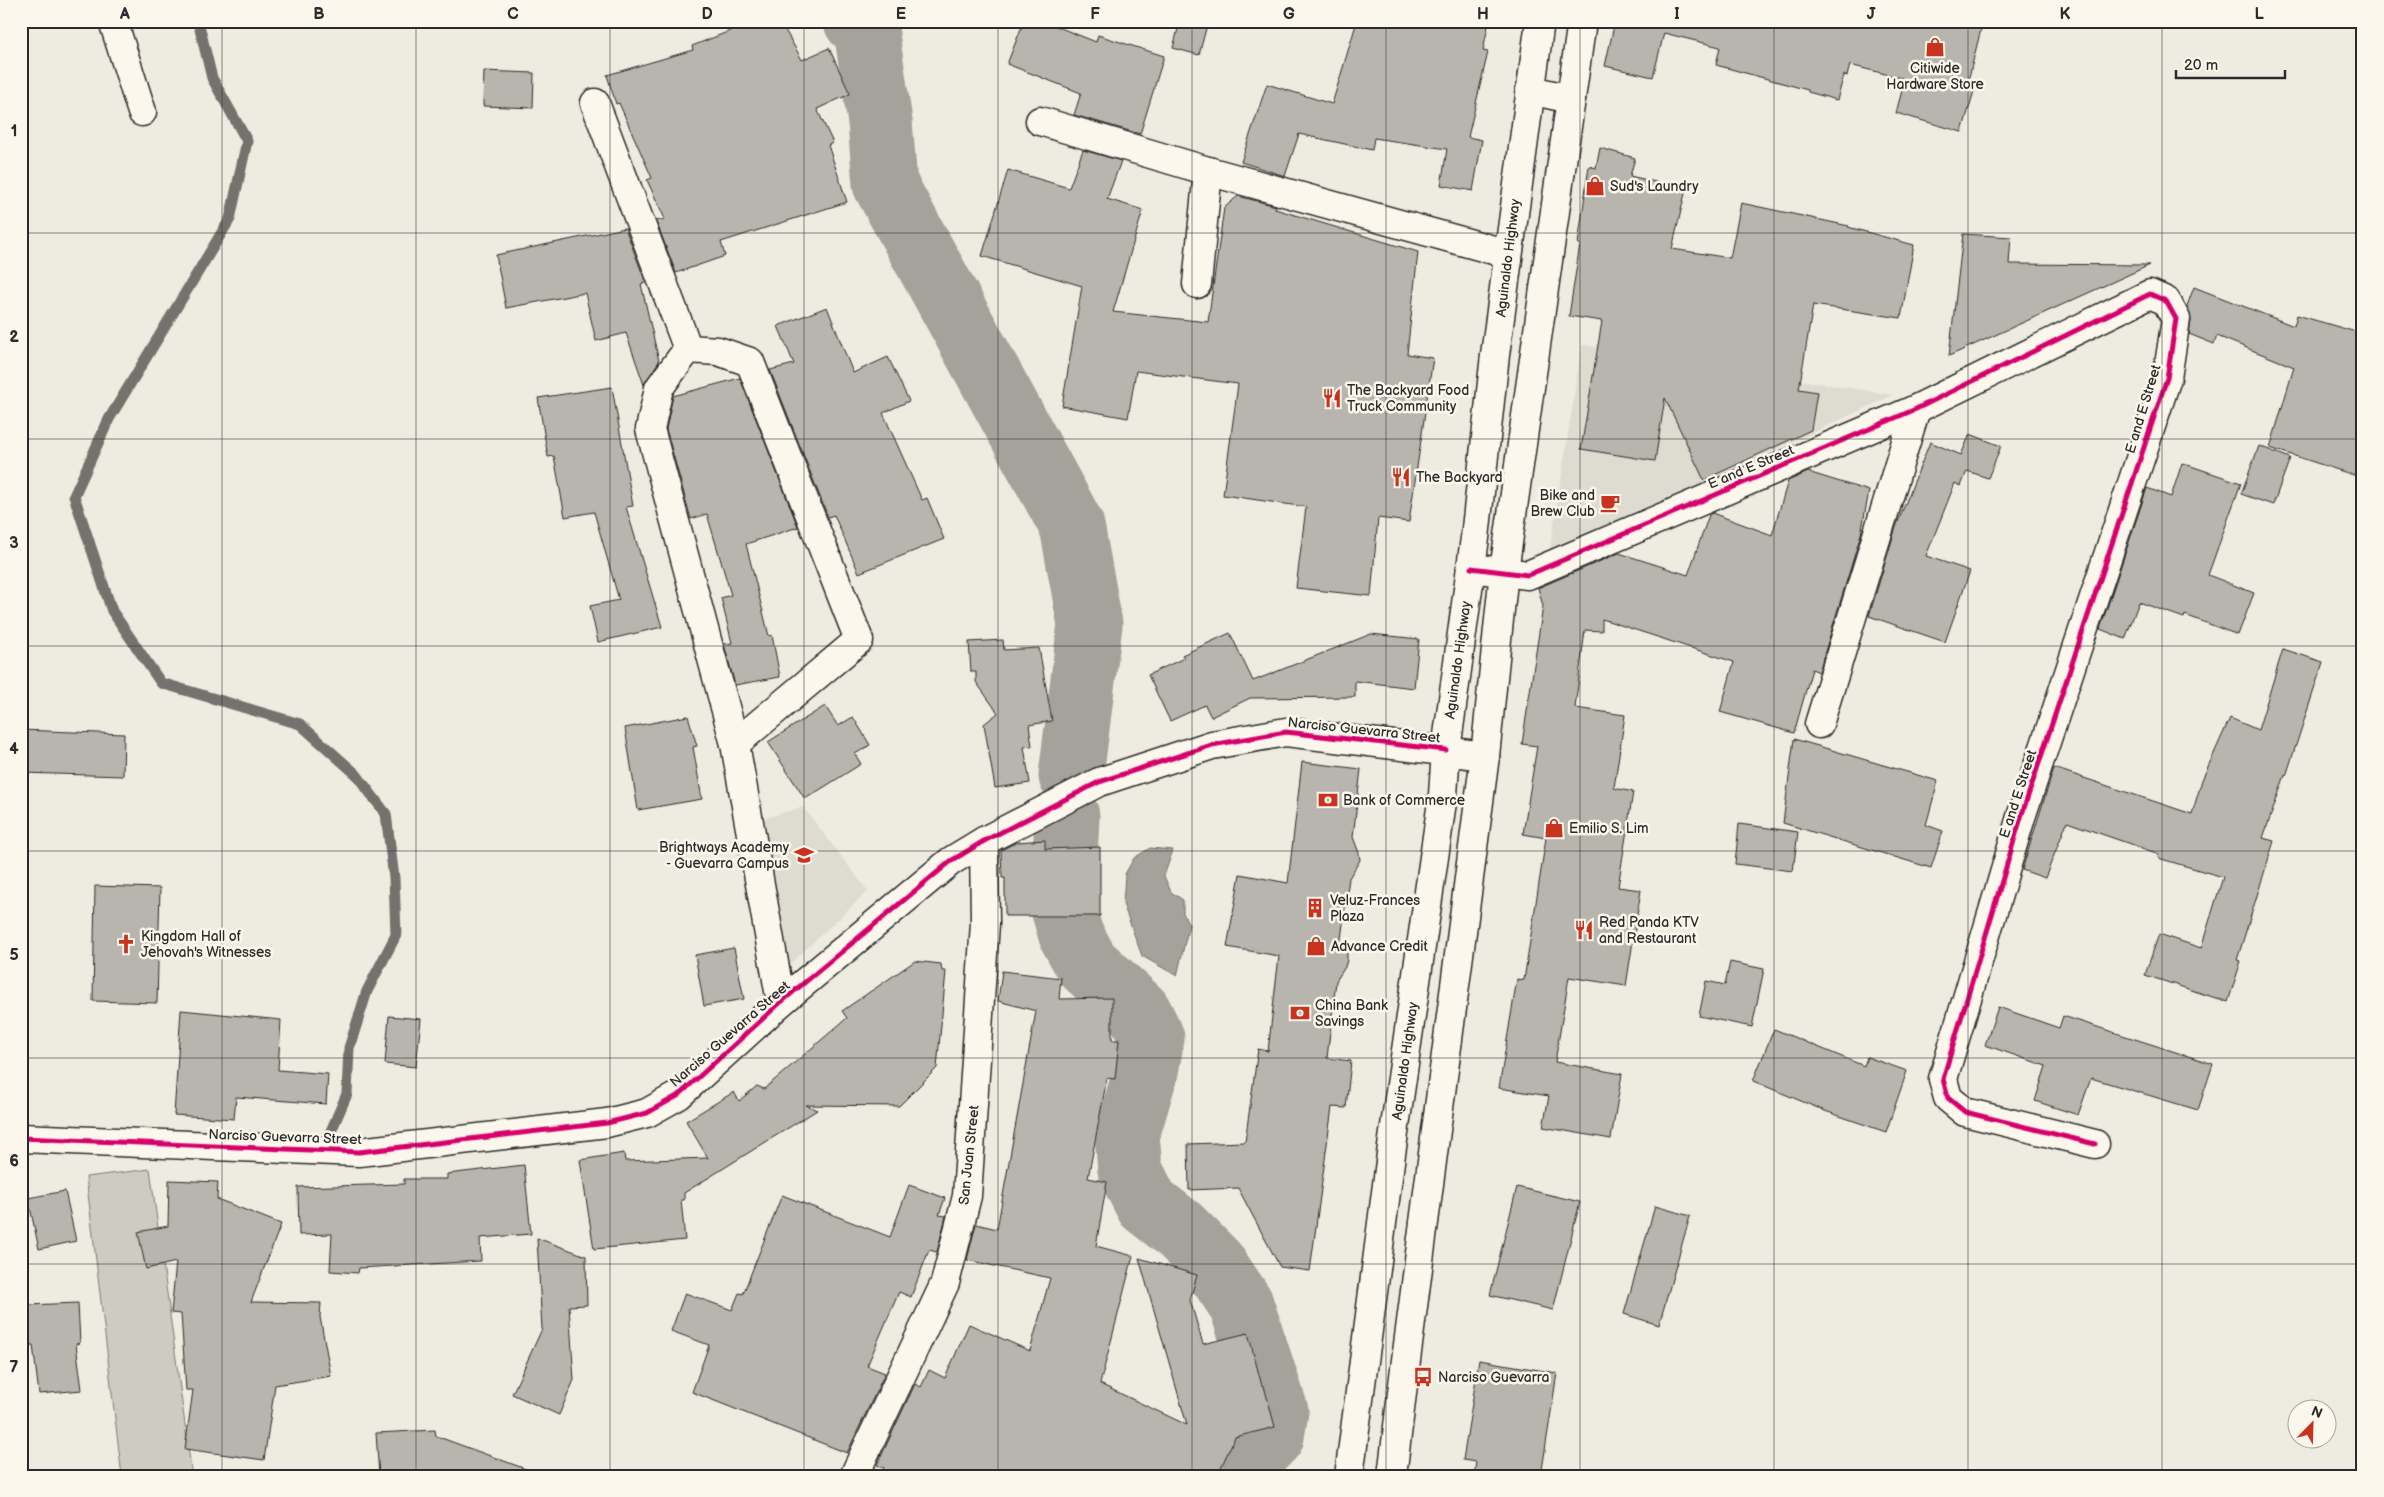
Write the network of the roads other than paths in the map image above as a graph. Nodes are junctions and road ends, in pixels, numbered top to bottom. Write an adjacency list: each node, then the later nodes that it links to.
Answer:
1 (113, 21): 7 (main road)
2 (1540, 21): 4 (main road, Aguinaldo Highway)
3 (1582, 21): 5 (main road)
4 (1530, 90): 5 (main road); 10 (main road, Aguinaldo Highway)
5 (1572, 99): 15 (main road)
6 (595, 103): 12 (main road)
7 (142, 112)
8 (1040, 121): 9 (main road)
9 (1208, 171): 10 (main road); 11 (main road)
10 (1508, 254): 14 (main road, Aguinaldo Highway)
11 (1197, 284)
12 (688, 349): 17 (main road); 17 (main road)
13 (1916, 409): 15 (main road, E and E Street); 16 (main road); 23 (main road, E and E Street)
14 (1471, 568): 15 (main road, E and E Street); 18 (main road, Aguinaldo Highway)
15 (1504, 571): 19 (main road)
16 (1819, 724)
17 (735, 744): 21 (main road)
18 (1446, 750): 19 (main road, Narciso Guevarra Street); 20 (main road, Narciso Guevarra Street); 25 (main road, Aguinaldo Highway)
19 (1485, 756): 26 (main road)
20 (984, 841): 21 (main road, Narciso Guevarra Street); 24 (main road, San Juan Street)
21 (781, 1002): 22 (main road, Narciso Guevarra Street)
22 (21, 1138)
23 (2095, 1144)
24 (854, 1476)
25 (1349, 1476)
26 (1392, 1476)

